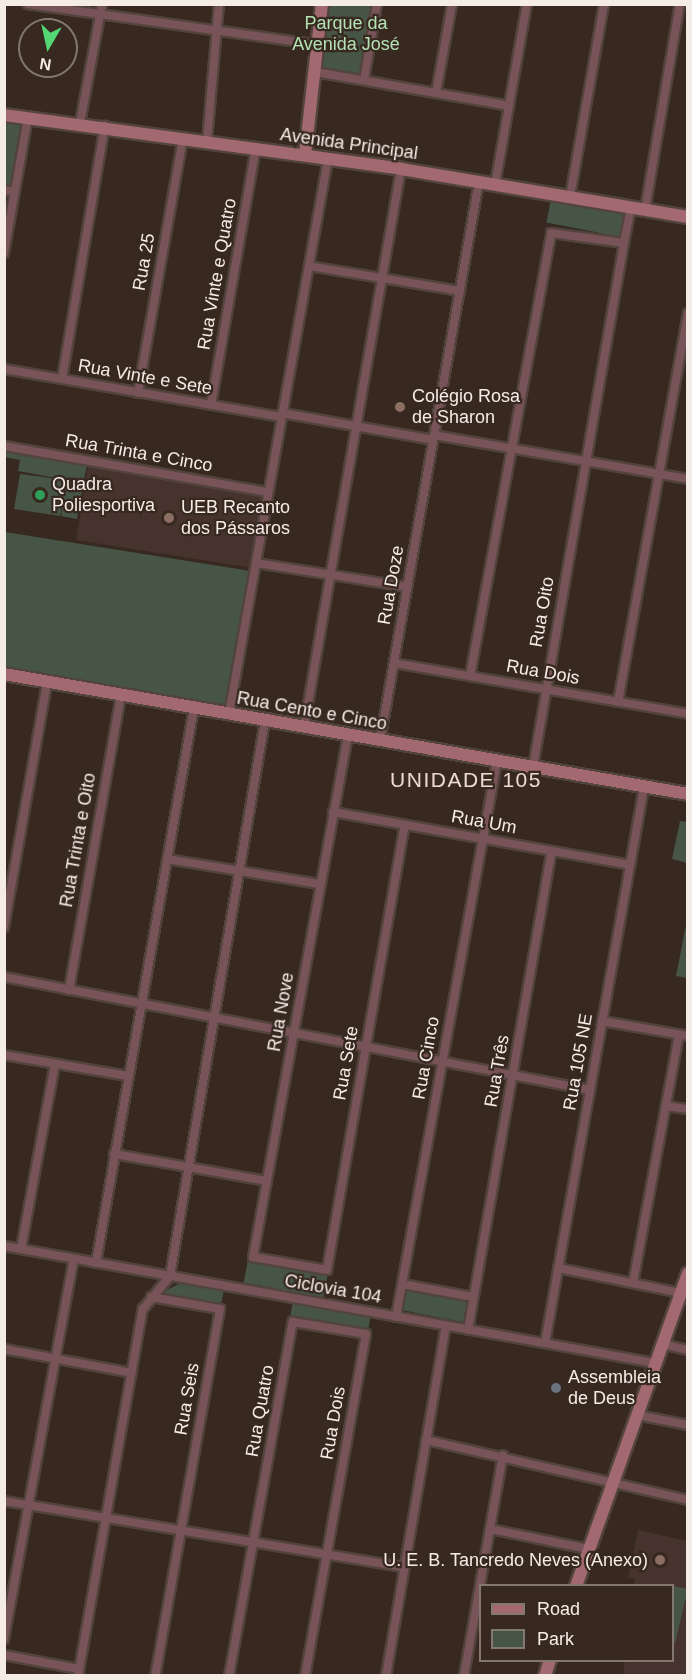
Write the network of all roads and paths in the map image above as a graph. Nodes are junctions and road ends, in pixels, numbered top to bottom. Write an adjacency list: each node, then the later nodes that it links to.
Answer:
1 (28, 4): 10 (street)
2 (102, 4): 10 (street)
3 (219, 4): 11 (street)
4 (322, 4): 12 (main road)
5 (377, 4): 14 (street)
6 (452, 4): 15 (street)
7 (527, 4): 16 (street)
8 (604, 4): 31 (street)
9 (680, 4): 33 (street)
10 (100, 14): 11 (street); 19 (street)
11 (218, 31): 12 (street); 22 (street)
12 (318, 45): 13 (main road)
13 (315, 72): 14 (street); 24 (main road)
14 (364, 80): 15 (street)
15 (436, 93): 16 (street)
16 (509, 106): 28 (street)
17 (4, 115): 18 (main road, Avenida Principal)
18 (28, 117): 19 (main road, Avenida Principal); 30 (street)
19 (80, 123): 20 (main road, Avenida Principal)
20 (105, 126): 21 (main road, Avenida Principal); 42 (street)
21 (183, 138): 22 (main road, Avenida Principal); 43 (street, Rua 25)
22 (207, 141): 23 (main road, Avenida Principal)
23 (256, 148): 24 (main road, Avenida Principal); 44 (street, Rua Vinte e Quatro)
24 (305, 155): 25 (main road, Avenida Principal)
25 (328, 159): 26 (main road, Avenida Principal); 37 (street)
26 (401, 169): 27 (main road, Avenida Principal); 38 (street)
27 (479, 182): 28 (main road, Avenida Principal); 39 (street, Rua Doze)
28 (495, 185): 31 (main road, Avenida Principal)
29 (4, 190): 30 (street)
30 (15, 192): 36 (street)
31 (570, 197): 32 (main road, Avenida Principal)
32 (631, 207): 33 (main road, Avenida Principal); 35 (street, Rua Oito)
33 (645, 210): 34 (main road, Avenida Principal)
34 (687, 217)
35 (624, 243): 49 (street); 50 (street, Rua Oito)
36 (4, 253)
37 (309, 266): 38 (street); 45 (street)
38 (382, 278): 39 (street); 46 (street)
39 (460, 291): 47 (street, Rua Doze)
40 (687, 313): 51 (street)
41 (4, 369): 42 (street, Rua Vinte e Sete)
42 (62, 379): 43 (street, Rua Vinte e Sete)
43 (138, 393): 44 (street, Rua Vinte e Sete)
44 (211, 405): 45 (street, Rua Vinte e Sete)
45 (281, 415): 46 (street, Rua Vinte e Sete); 53 (street)
46 (356, 427): 47 (street, Rua Vinte e Sete); 55 (street)
47 (434, 438): 49 (street); 56 (street, Rua Doze)
48 (4, 446): 53 (street, Rua Trinta e Cinco)
49 (510, 448): 50 (street); 59 (street)
50 (585, 462): 51 (street); 61 (street, Rua Oito)
51 (659, 474): 52 (street); 63 (street)
52 (687, 479)
53 (268, 492): 54 (street)
54 (256, 563): 55 (street); 65 (street)
55 (330, 575): 56 (street); 68 (street)
56 (407, 587): 57 (street, Rua Doze)
57 (394, 663): 59 (street, Rua Dois); 70 (street, Rua Doze)
58 (4, 674): 60 (main road, Rua Cento e Cinco)
59 (470, 676): 61 (street, Rua Dois)
60 (47, 682): 62 (main road, Rua Cento e Cinco); 83 (street)
61 (545, 689): 63 (street, Rua Dois); 72 (street, Rua Oito)
62 (121, 695): 64 (main road, Rua Cento e Cinco); 85 (street, Rua Trinta e Oito)
63 (618, 702): 66 (street, Rua Dois)
64 (194, 708): 65 (main road, Rua Cento e Cinco); 79 (street)
65 (230, 714): 67 (main road, Rua Cento e Cinco)
66 (687, 714)
67 (265, 721): 68 (main road, Rua Cento e Cinco); 81 (street)
68 (304, 727): 69 (main road, Rua Cento e Cinco)
69 (348, 735): 70 (main road, Rua Cento e Cinco); 75 (street, Rua Nove)
70 (380, 741): 71 (main road, Rua Cento e Cinco)
71 (497, 761): 72 (main road, Rua Cento e Cinco); 77 (street)
72 (532, 767): 73 (main road, Rua Cento e Cinco)
73 (644, 787): 74 (main road, Rua Cento e Cinco); 80 (street, Rua 105 NE)
74 (687, 794)
75 (333, 812): 76 (street, Rua Um); 82 (street, Rua Nove)
76 (405, 825): 77 (street, Rua Um); 91 (street, Rua Sete)
77 (482, 839): 78 (street, Rua Um); 93 (street, Rua Cinco)
78 (552, 851): 80 (street, Rua Um); 95 (street, Rua Três)
79 (167, 859): 81 (street); 86 (street)
80 (630, 865): 88 (street, Rua 105 NE)
81 (239, 871): 82 (street); 87 (street)
82 (320, 884): 89 (street, Rua Nove)
83 (4, 927)
84 (4, 977): 85 (street)
85 (69, 990): 86 (street)
86 (140, 1005): 87 (street); 96 (street)
87 (214, 1020): 89 (street); 101 (street)
88 (602, 1021): 90 (street); 97 (street, Rua 105 NE)
89 (293, 1035): 91 (street); 102 (street, Rua Nove)
90 (683, 1035): 98 (street)
91 (366, 1049): 93 (street); 107 (street, Rua Sete)
92 (4, 1055): 94 (street)
93 (442, 1062): 95 (street); 112 (street, Rua Cinco)
94 (55, 1064): 96 (street); 104 (street)
95 (513, 1075): 97 (street); 115 (street, Rua Três)
96 (128, 1076): 100 (street)
97 (590, 1090): 108 (street, Rua 105 NE)
98 (666, 1106): 99 (street); 111 (street)
99 (687, 1109)
100 (114, 1154): 101 (street); 106 (street)
101 (189, 1167): 102 (street); 110 (street)
102 (267, 1181): 107 (street, Rua Nove)
103 (4, 1246): 104 (street, Ciclovia 104)
104 (21, 1249): 105 (street, Ciclovia 104)
105 (74, 1259): 106 (street, Ciclovia 104); 124 (street)
106 (96, 1263): 110 (street, Ciclovia 104)
107 (290, 1264)
108 (558, 1268): 111 (street); 120 (street, Rua 105 NE)
109 (687, 1273): 113 (main road)
110 (170, 1276): 114 (street); 116 (street, Ciclovia 104)
111 (633, 1283): 113 (street)
112 (402, 1284): 115 (street); 116 (street, Rua Cinco)
113 (681, 1293): 121 (main road)
114 (151, 1297): 126 (street); 137 (street, Rua Seis)
115 (473, 1297): 119 (street, Rua Três)
116 (396, 1317): 117 (street, Ciclovia 104)
117 (446, 1326): 119 (street, Ciclovia 104); 129 (street)
118 (328, 1328): 138 (street, Rua Quatro); 140 (street, Rua Dois)
119 (468, 1330): 120 (street, Ciclovia 104)
120 (545, 1344): 125 (street, Ciclovia 104)
121 (662, 1344): 123 (street); 125 (main road)
122 (4, 1349): 124 (street)
123 (687, 1350)
124 (55, 1359): 126 (street); 134 (street)
125 (655, 1363): 127 (main road)
126 (132, 1373): 135 (street)
127 (637, 1415): 128 (street); 131 (main road)
128 (687, 1425)
129 (426, 1440): 130 (street); 141 (street)
130 (503, 1455): 131 (street); 136 (street)
131 (613, 1481): 132 (street); 139 (main road)
132 (687, 1500)
133 (4, 1501): 134 (street)
134 (29, 1505): 135 (street); 145 (street)
135 (106, 1518): 137 (street); 147 (street)
136 (490, 1529): 139 (street); 142 (street)
137 (180, 1530): 138 (street); 148 (street, Rua Seis)
138 (253, 1542): 140 (street); 149 (street, Rua Quatro)
139 (588, 1549): 143 (main road)
140 (327, 1554): 141 (street); 150 (street, Rua Dois)
141 (404, 1567): 151 (street)
142 (481, 1584)
143 (577, 1584)
144 (478, 1604): 152 (street)
145 (4, 1639)
146 (4, 1655): 147 (street)
147 (79, 1672)
148 (155, 1676)
149 (229, 1676)
150 (305, 1676)
151 (386, 1676)
152 (464, 1676)

